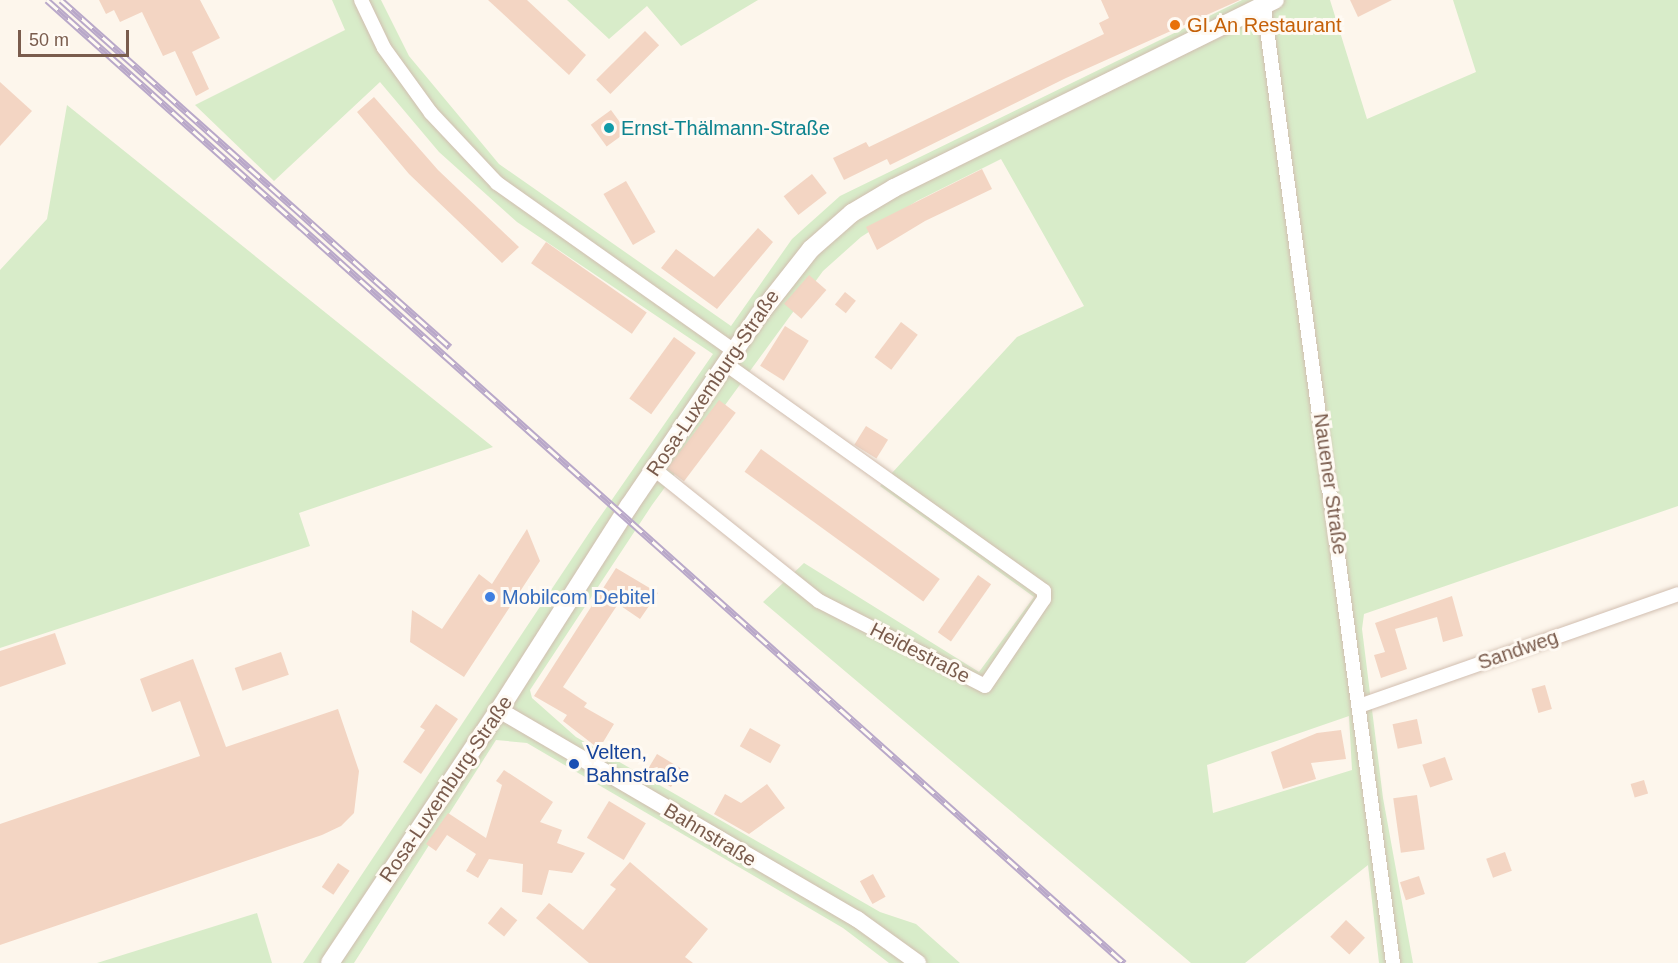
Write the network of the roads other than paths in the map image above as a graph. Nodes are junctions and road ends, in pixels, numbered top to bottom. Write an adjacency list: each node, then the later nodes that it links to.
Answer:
1 (361, 0): 3 (street)
2 (1268, 1): 3 (main road, Rosa-Luxemburg-Straße); 6 (street, Nauener Straße)
3 (731, 358): 4 (main road, Rosa-Luxemburg-Straße); 4 (street, Heidestraße)
4 (654, 469): 7 (main road, Rosa-Luxemburg-Straße)
5 (1678, 594): 6 (street, Sandweg)
6 (1359, 705): 10 (street, Nauener Straße)
7 (499, 710): 8 (main road, Rosa-Luxemburg-Straße); 9 (street, Bahnstraße)
8 (330, 963)
9 (918, 963)
10 (1393, 963)

